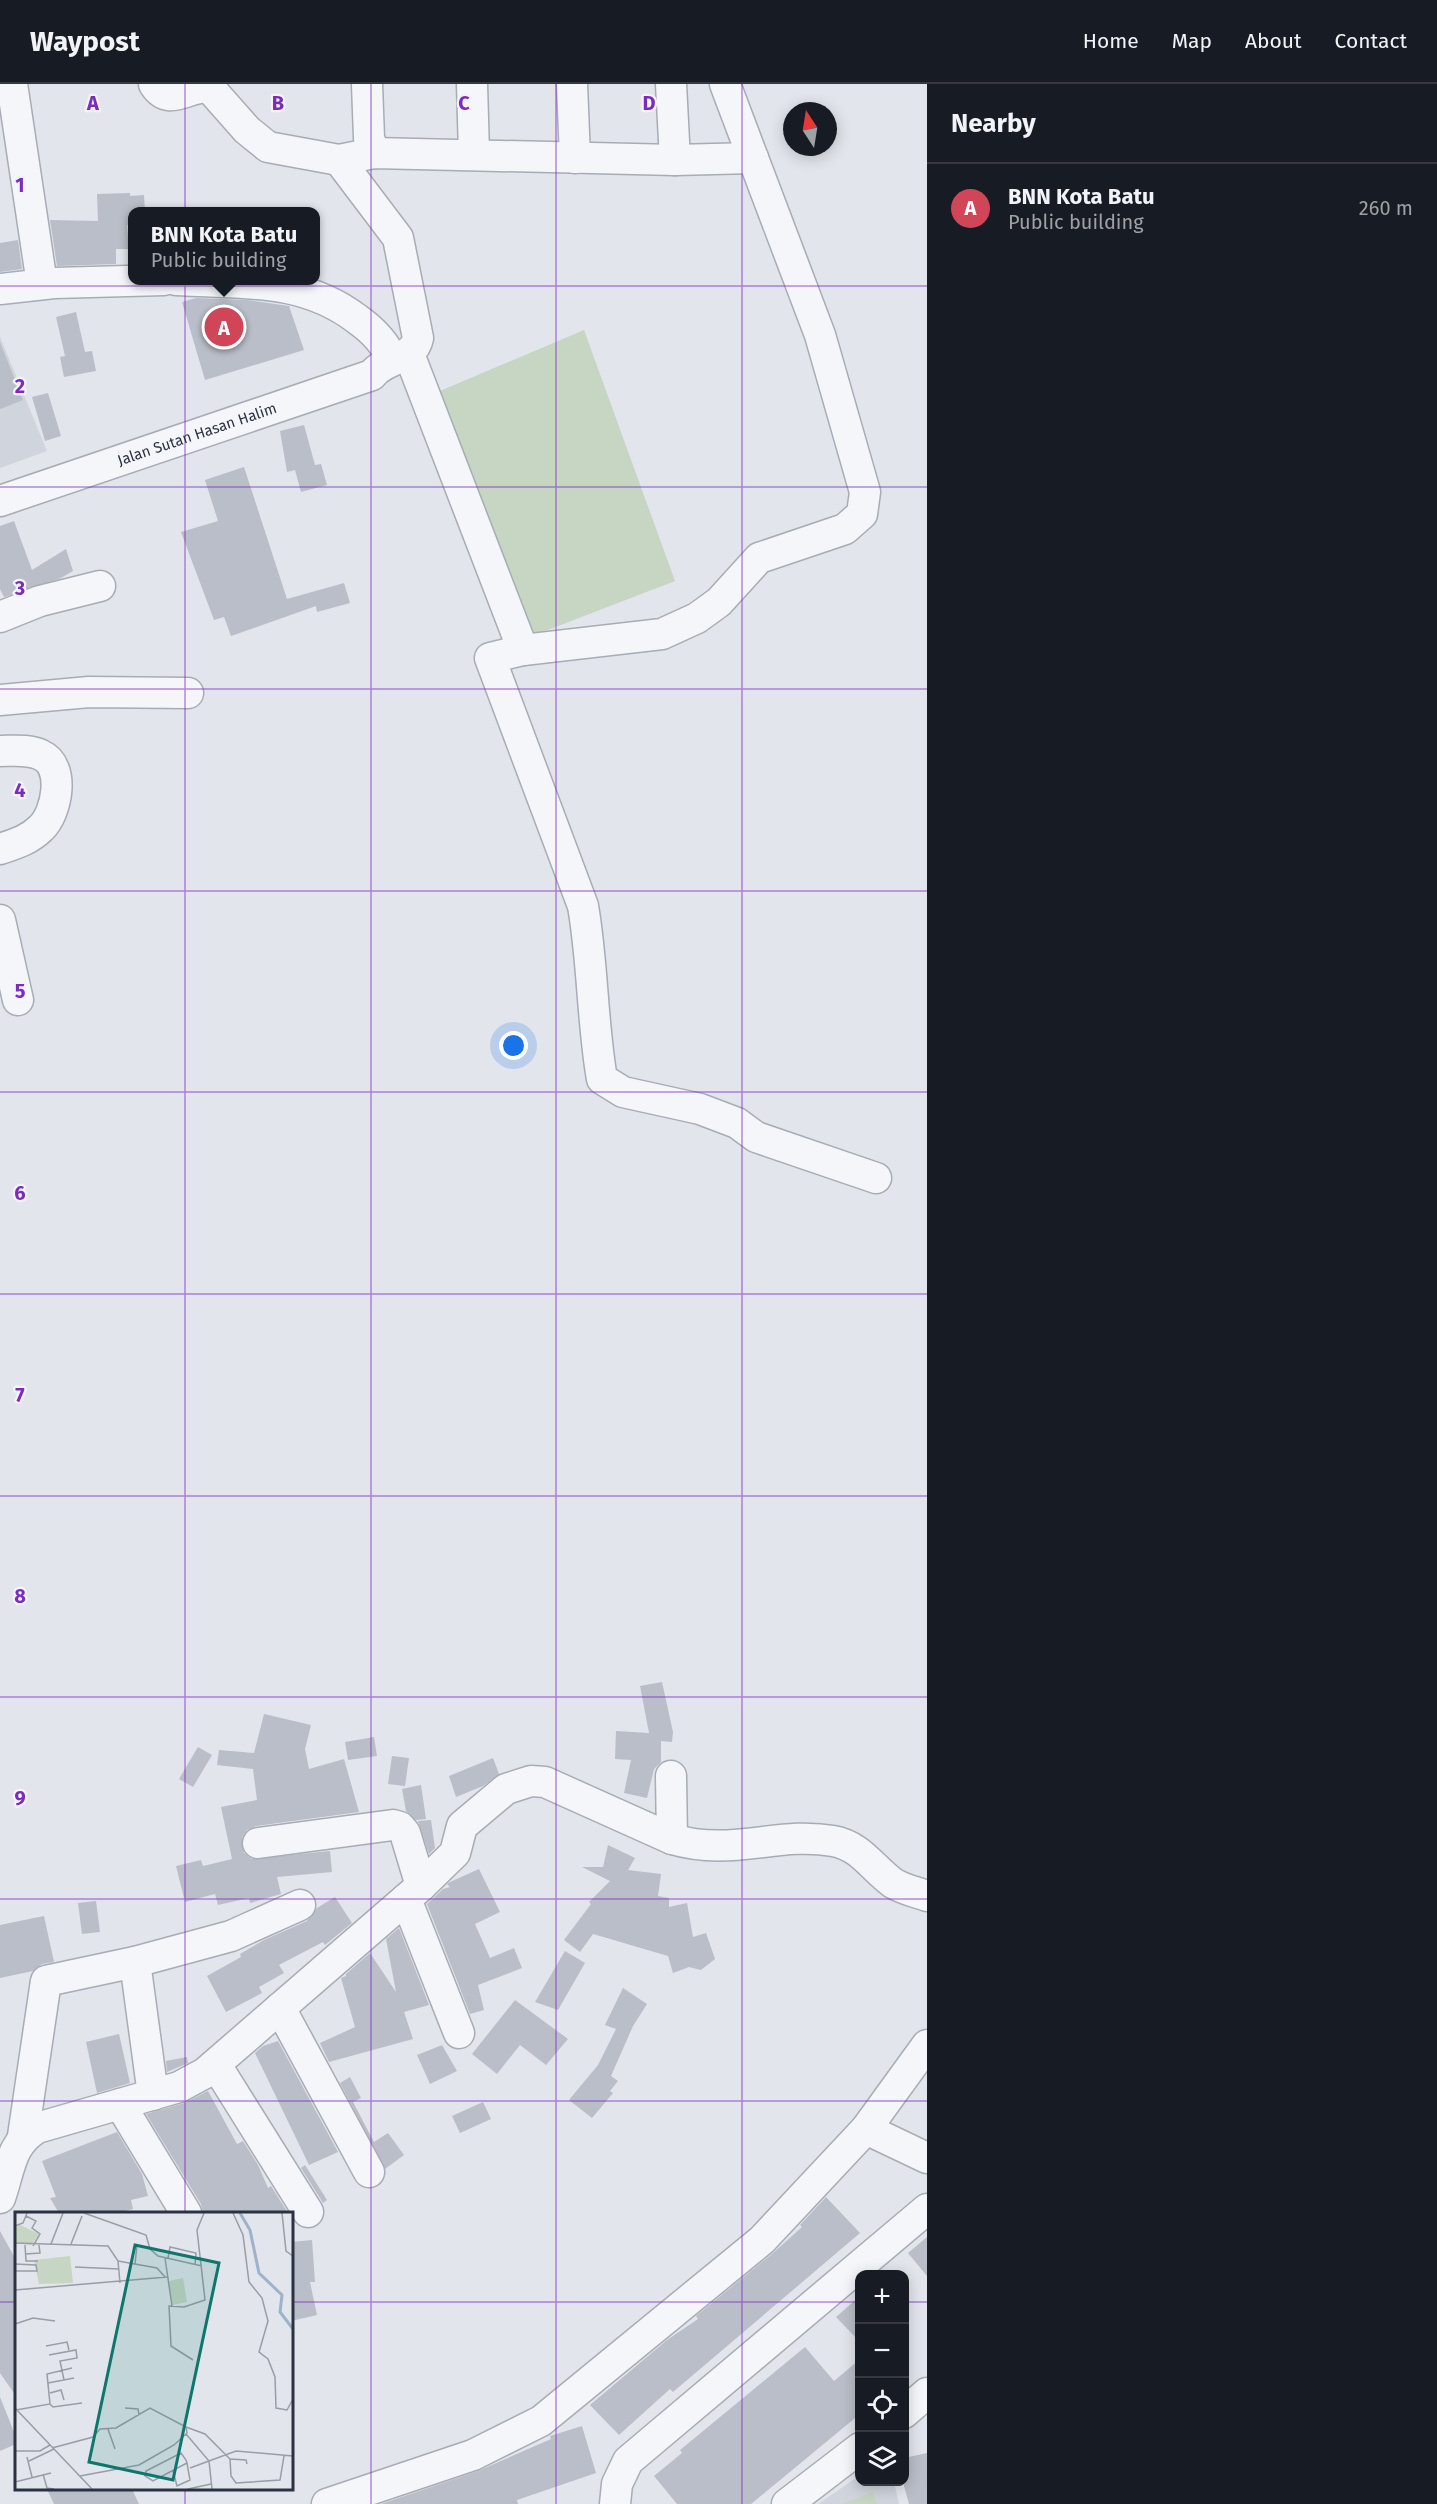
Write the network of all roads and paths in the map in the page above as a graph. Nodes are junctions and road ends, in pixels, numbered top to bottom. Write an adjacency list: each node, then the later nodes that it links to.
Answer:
1 (12, 84): 15 (street)
2 (154, 84): 12 (street)
3 (367, 84): 8 (street)
4 (472, 84): 9 (street)
5 (572, 84): 10 (street)
6 (671, 84): 13 (street)
7 (725, 84): 11 (street)
8 (374, 153): 9 (street); 12 (street)
9 (474, 154): 10 (street)
10 (575, 158): 13 (street)
11 (753, 158): 13 (street); 23 (street)
12 (339, 160): 18 (street)
13 (675, 160)
14 (128, 281): 15 (street)
15 (42, 284): 17 (street)
16 (267, 285): 18 (street)
17 (0, 289)
18 (396, 359): 19 (street); 20 (street, Jalan Sutan Hasan Halim); 23 (street)
19 (0, 479)
20 (0, 501)
21 (100, 586): 22 (street)
22 (0, 617)
23 (512, 652): 30 (street)
24 (188, 693): 25 (street)
25 (0, 700)
26 (0, 751): 27 (street)
27 (0, 849)
28 (0, 920): 29 (street)
29 (18, 1000)
30 (876, 1178)
31 (671, 1776): 32 (street)
32 (672, 1839): 34 (street); 35 (street)
33 (258, 1843): 34 (street)
34 (414, 1893): 38 (street); 39 (street)
35 (927, 1896)
36 (300, 1905): 37 (street)
37 (135, 1962): 42 (street); 45 (street)
38 (280, 2008): 41 (street); 47 (street)
39 (459, 2033)
40 (927, 2045): 44 (street)
41 (216, 2065): 42 (street); 51 (street)
42 (153, 2095): 43 (street)
43 (120, 2104): 45 (street); 50 (street)
44 (866, 2129): 46 (street); 53 (street)
45 (23, 2136): 48 (street)
46 (927, 2158)
47 (369, 2172)
48 (0, 2198)
49 (927, 2209): 54 (street)
50 (185, 2212)
51 (308, 2212)
52 (855, 2452): 55 (street)
53 (327, 2504)
54 (615, 2504)
55 (787, 2504)

